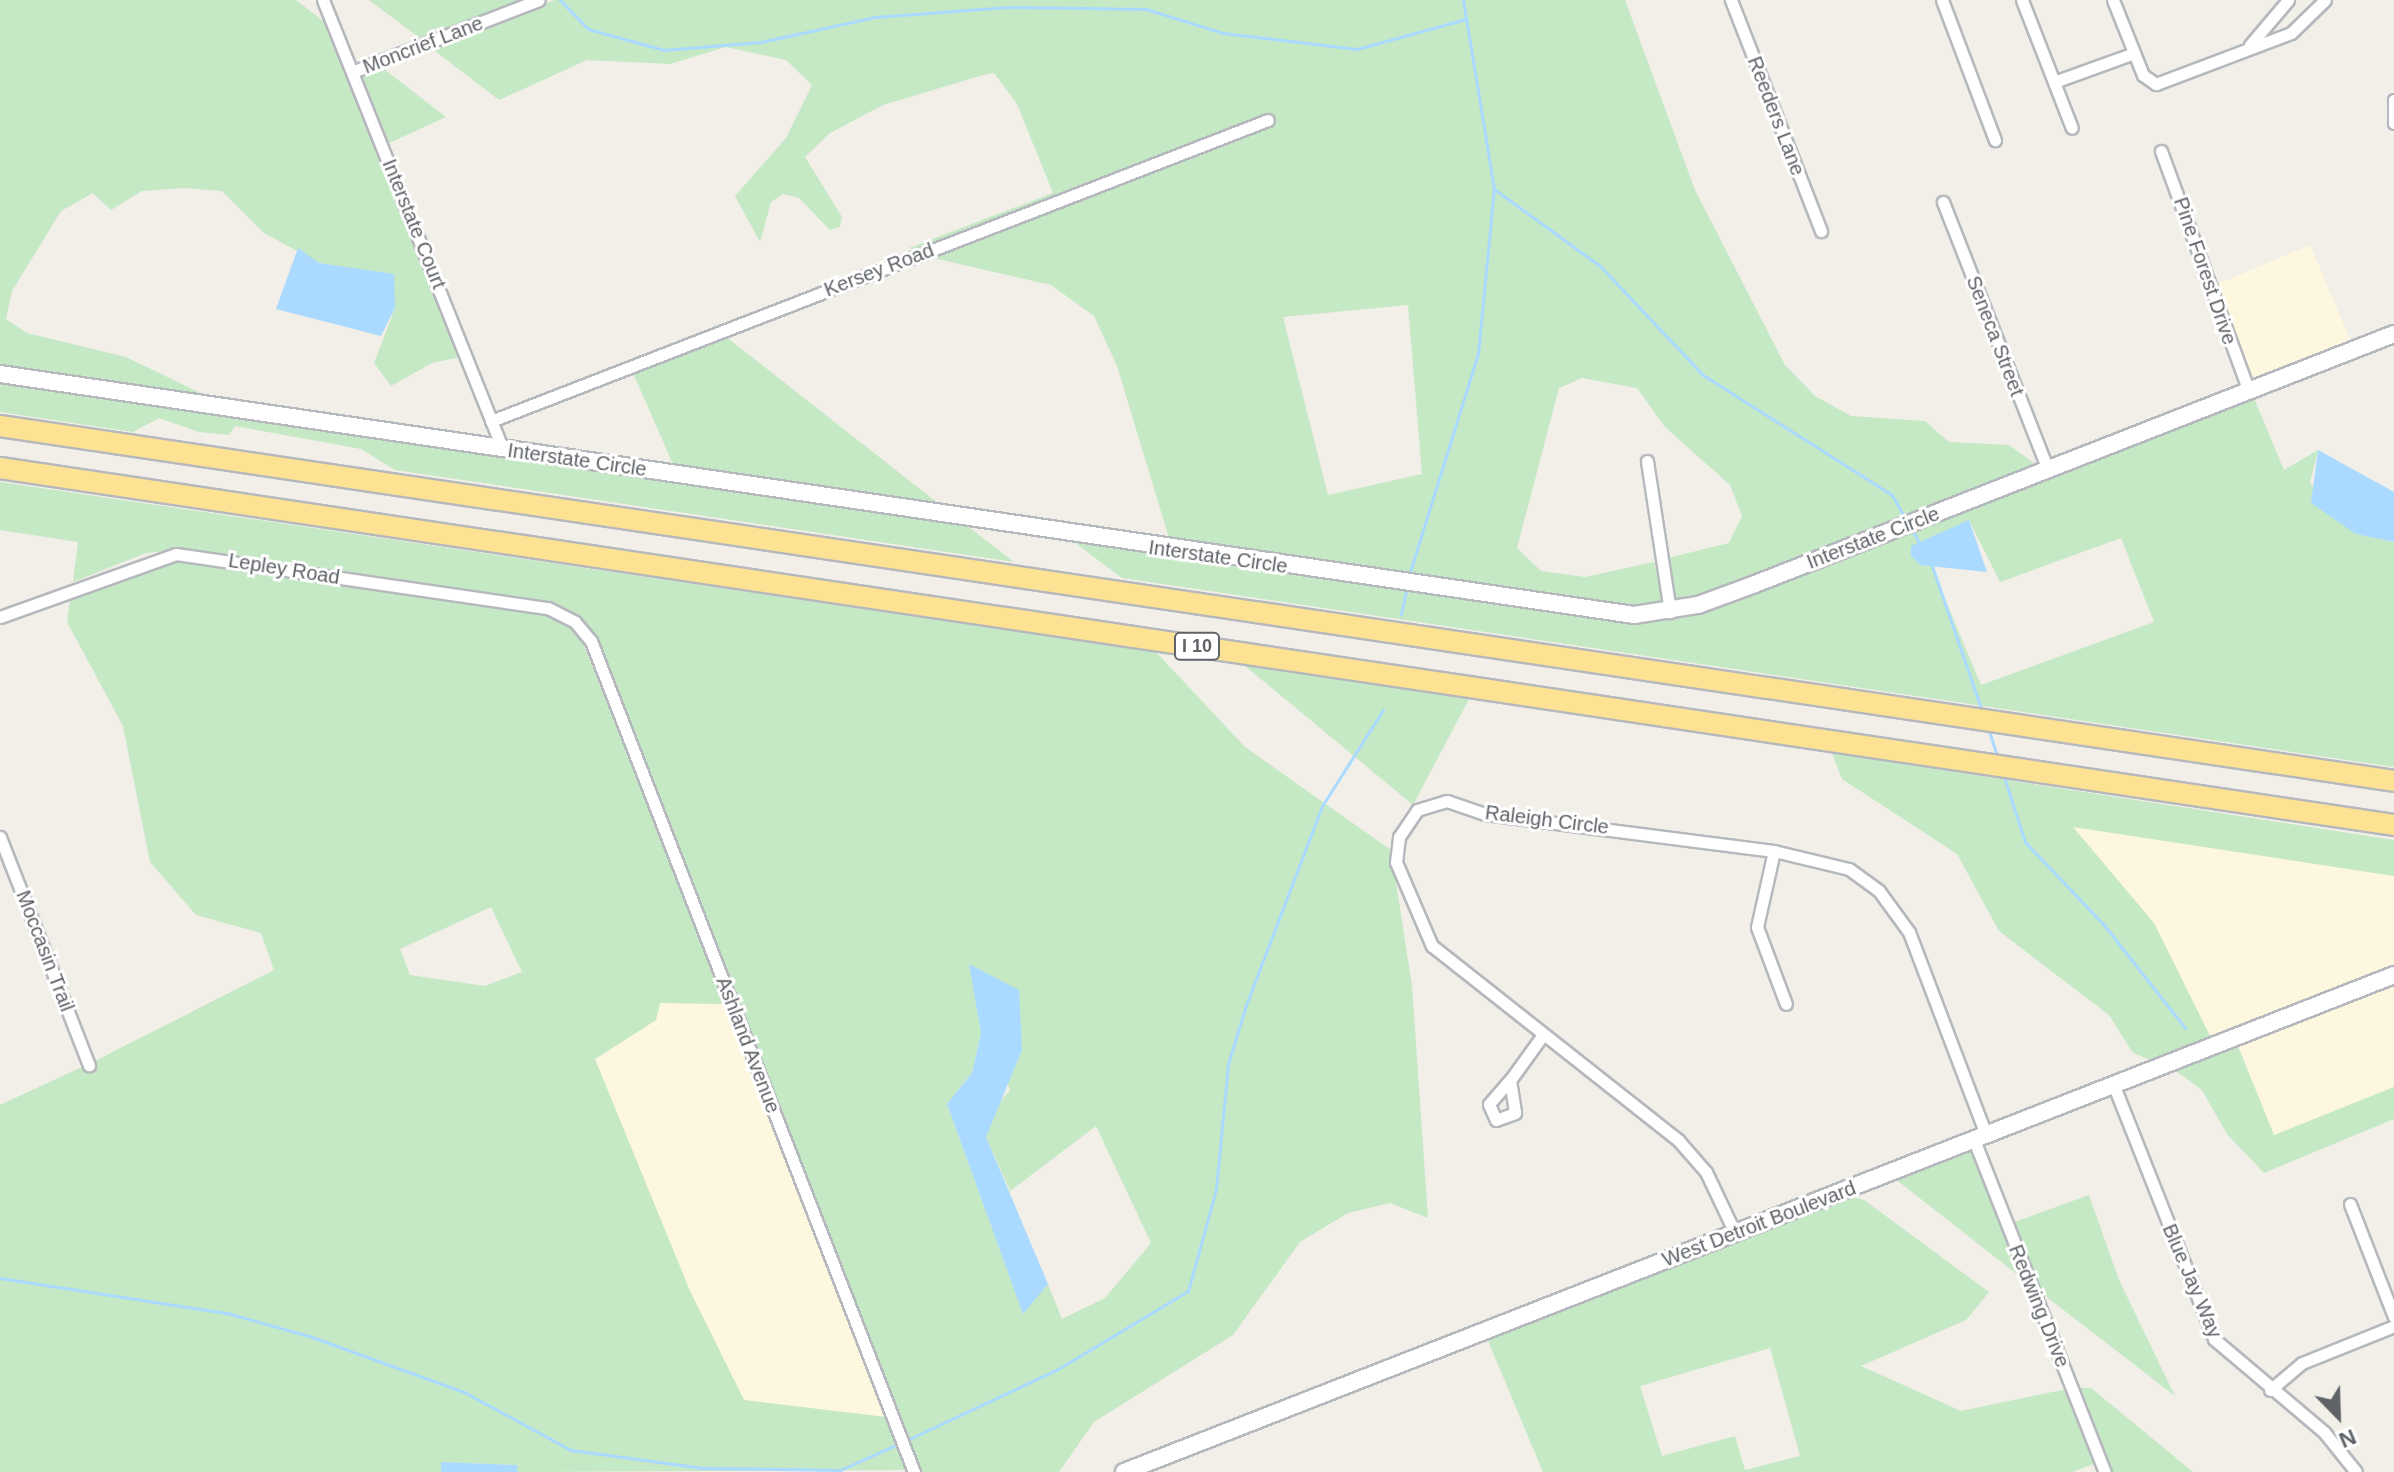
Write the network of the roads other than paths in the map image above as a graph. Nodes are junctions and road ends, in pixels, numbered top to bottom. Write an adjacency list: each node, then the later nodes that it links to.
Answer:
1 (323, 0): 11 (street, Interstate Court)
2 (539, 0): 11 (street, Moncrief Lane)
3 (1731, 0): 20 (street, Reeders Lane)
4 (1942, 0): 17 (street)
5 (2022, 0): 12 (street)
6 (2113, 0): 10 (street)
7 (2288, 0): 9 (street)
8 (2325, 0): 9 (street)
9 (2248, 47): 10 (street)
10 (2134, 53): 12 (street)
11 (352, 72): 24 (street, Interstate Court)
12 (2054, 82): 16 (street)
13 (2394, 100): 15 (street)
14 (1268, 120): 24 (street, Kersey Road)
15 (2394, 123)
16 (2072, 128)
17 (1995, 140)
18 (2161, 151): 23 (street, Pine Forest Drive)
19 (1943, 202): 29 (street, Seneca Street)
20 (1821, 231)
21 (2394, 334): 23 (street, Interstate Circle)
22 (0, 374): 26 (street, Interstate Circle)
23 (2249, 391): 29 (street, Interstate Circle)
24 (491, 421): 26 (street, Interstate Court)
25 (0, 426): 33 (highway, I 10)
26 (502, 448): 30 (street, Interstate Circle)
27 (1647, 461): 30 (street)
28 (0, 468): 34 (highway, I 10)
29 (2048, 470): 30 (street, Interstate Circle)
30 (1670, 612)
31 (0, 617): 32 (street, Lepley Road)
32 (575, 622): 49 (street, Ashland Avenue)
33 (2394, 781)
34 (2394, 825)
35 (0, 837): 40 (street, Moccasin Trail)
36 (1774, 851): 38 (street); 39 (street, Raleigh Circle); 43 (street, Raleigh Circle)
37 (2394, 975): 42 (street, West Detroit Boulevard)
38 (1786, 1004)
39 (1542, 1036): 41 (street); 45 (street, Raleigh Circle)
40 (89, 1065)
41 (1511, 1079)
42 (2114, 1086): 43 (street, West Detroit Boulevard); 48 (street, Blue Jay Way)
43 (1980, 1137): 45 (street, West Detroit Boulevard); 51 (street, Redwing Drive)
44 (2350, 1204): 46 (street)
45 (1735, 1233): 50 (street, West Detroit Boulevard)
46 (2394, 1317)
47 (2394, 1326): 48 (street)
48 (2270, 1390): 52 (street, Blue Jay Way)
49 (914, 1472)
50 (1124, 1472)
51 (2105, 1472)
52 (2356, 1472)

